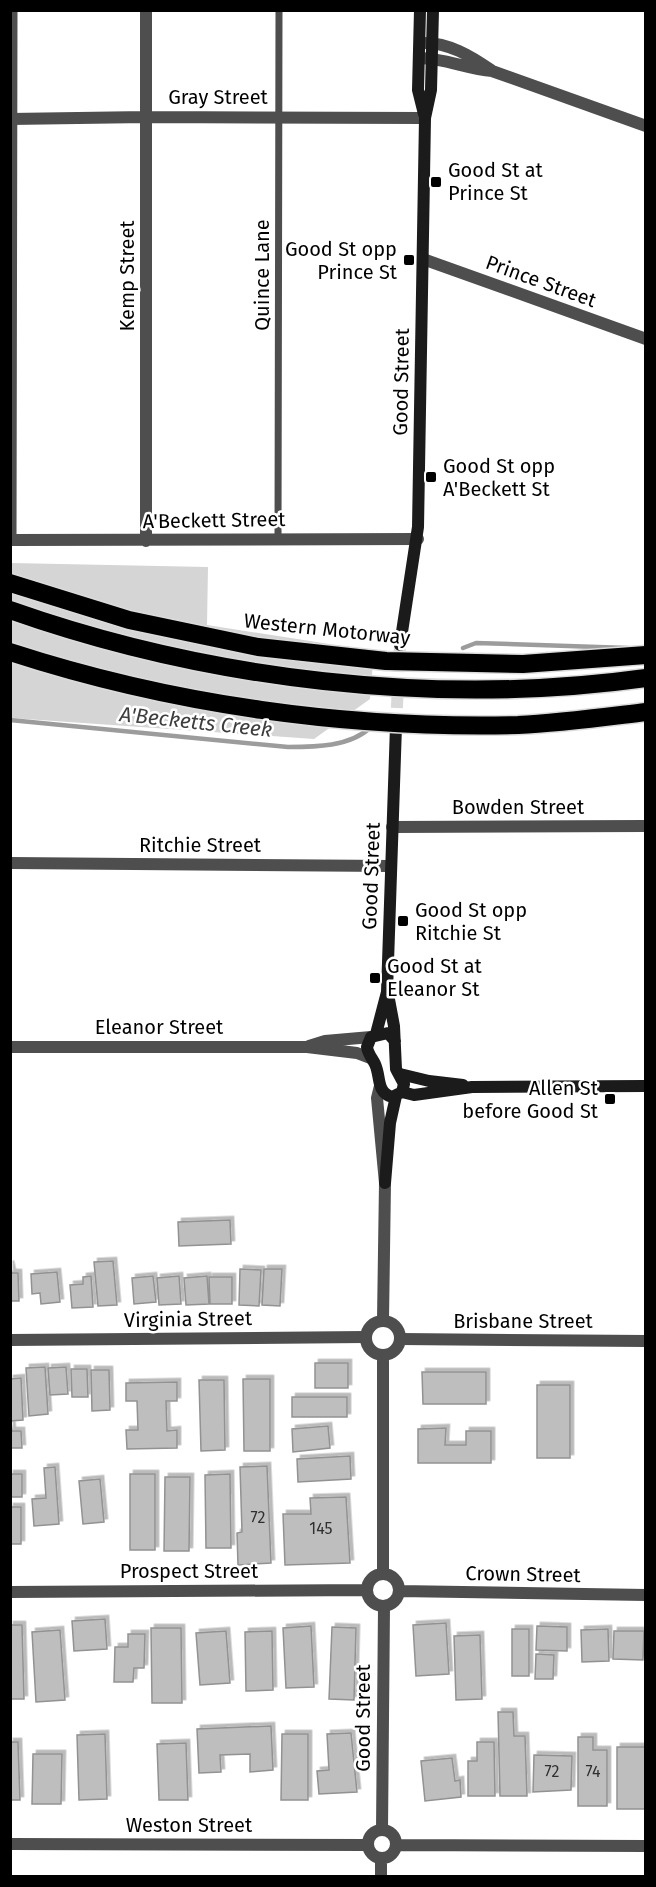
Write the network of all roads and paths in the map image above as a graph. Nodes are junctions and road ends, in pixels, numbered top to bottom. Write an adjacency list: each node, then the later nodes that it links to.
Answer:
1 (14, 10): 14 (lane)
2 (146, 10): 11 (street, Kemp Street)
3 (279, 10): 12 (lane, Quince Lane)
4 (420, 10): 6 (main road, Good Street)
5 (433, 10): 7 (main road, Good Street)
6 (419, 43): 7 (street); 8 (main road, Good Street)
7 (432, 43): 9 (main road, Good Street); 10 (street)
8 (419, 58): 9 (street); 13 (main road, Good Street)
9 (432, 58): 10 (street); 13 (main road, Good Street)
10 (492, 71): 15 (street)
11 (146, 117): 12 (street, Gray Street); 14 (street, Gray Street); 21 (street, Kemp Street)
12 (279, 117): 13 (street, Gray Street); 18 (lane, Quince Lane)
13 (425, 118): 16 (main road, Good Street)
14 (12, 119): 20 (lane)
15 (645, 126)
16 (423, 259): 17 (street, Prince Street); 19 (main road, Good Street)
17 (645, 339)
18 (278, 539): 19 (street, A'Beckett Street); 21 (street, A'Beckett Street)
19 (418, 539): 24 (main road, Good Street)
20 (12, 540): 21 (street, A'Beckett Street)
21 (146, 541)
22 (10, 583): 26 (highway, Western Motorway, bridge)
23 (10, 610): 27 (highway, bridge)
24 (400, 645)
25 (10, 652): 28 (highway, bridge)
26 (645, 655)
27 (645, 678)
28 (645, 712)
29 (396, 726): 31 (main road, Good Street)
30 (645, 826): 31 (street, Bowden Street)
31 (392, 827): 33 (main road, Good Street)
32 (10, 863): 33 (street, Ritchie Street)
33 (390, 866): 34 (main road, Good Street)
34 (387, 992): 35 (main road, Good Street); 36 (main road, Good Street)
35 (374, 1035): 36 (main road); 38 (street, Eleanor Street); 39 (main road, Good Street)
36 (395, 1041): 40 (main road, Good Street)
37 (10, 1047): 38 (street, Eleanor Street)
38 (308, 1047): 39 (street, Eleanor Street)
39 (370, 1058): 41 (main road)
40 (400, 1074): 43 (main road); 44 (main road, Good Street)
41 (380, 1086): 44 (main road); 45 (street)
42 (645, 1086): 43 (main road)
43 (472, 1087): 44 (main road)
44 (399, 1094): 45 (main road, Good Street)
45 (385, 1183): 46 (street)
46 (383, 1320): 47 (street); 48 (street)
47 (365, 1336): 49 (street, Virginia Street); 51 (street)
48 (400, 1339): 50 (street, Brisbane Street); 51 (street)
49 (10, 1340)
50 (645, 1341)
51 (383, 1355): 52 (street)
52 (382, 1574): 53 (street); 54 (street)
53 (367, 1590): 55 (street, Prospect Street); 57 (street)
54 (399, 1591): 56 (street, Crown Street); 57 (street)
55 (10, 1592)
56 (645, 1595)
57 (384, 1606): 58 (street, Good Street)
58 (382, 1830): 60 (street); 61 (street)
59 (10, 1844): 60 (street, Weston Street)
60 (368, 1845): 63 (street)
61 (397, 1845): 62 (street); 63 (street)
62 (645, 1846)
63 (381, 1859): 64 (street)
64 (381, 1876)

